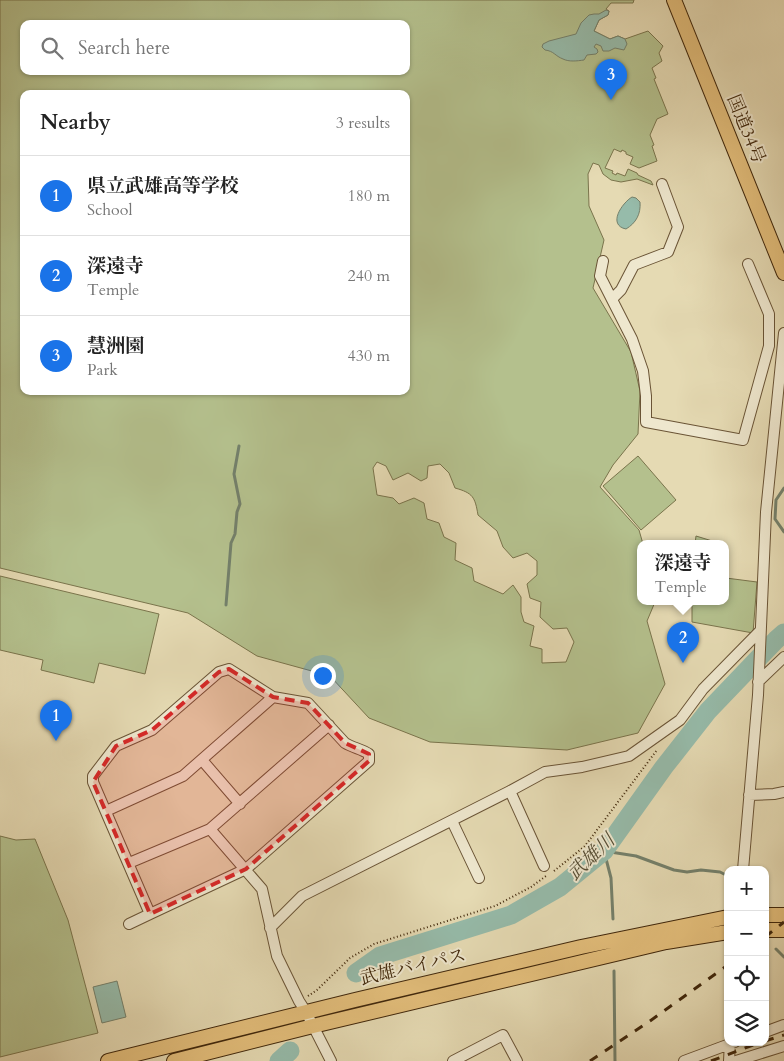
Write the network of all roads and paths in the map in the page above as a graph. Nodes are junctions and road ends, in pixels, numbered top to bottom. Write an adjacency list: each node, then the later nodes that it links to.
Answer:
1 (674, 0): 5 (highway, 国道34号)
2 (662, 184): 6 (street)
3 (604, 261): 6 (street)
4 (748, 264): 6 (street)
5 (784, 273)
6 (612, 299)
7 (784, 334): 8 (street)
8 (760, 635): 10 (street); 15 (street)
9 (784, 657): 10 (street)
10 (758, 682): 17 (street)
11 (274, 697): 12 (street); 14 (street); 19 (street)
12 (329, 726): 18 (street); 24 (street)
13 (658, 748): 25 (path)
14 (202, 760): 18 (street); 19 (street)
15 (510, 791): 20 (street); 26 (street)
16 (784, 792): 17 (street)
17 (749, 795): 23 (street)
18 (240, 804): 21 (street)
19 (106, 811): 22 (street)
20 (452, 820): 27 (street); 33 (street)
21 (210, 829): 22 (street); 24 (street)
22 (129, 864): 28 (street)
23 (743, 866)
24 (246, 870): 28 (street); 33 (street)
25 (555, 870)
26 (545, 871): 37 (path)
27 (479, 878)
28 (150, 914): 32 (street)
29 (784, 914): 30 (highway)
30 (769, 915)
31 (724, 919): 37 (highway, 武雄バイパス)
32 (129, 924)
33 (270, 928): 37 (street)
34 (769, 930): 35 (highway)
35 (784, 930)
36 (724, 933): 38 (highway, 武雄バイパス)
37 (302, 1007): 38 (street); 45 (highway, 武雄バイパス)
38 (313, 1026): 46 (highway, 武雄バイパス); 47 (street)
39 (784, 1026): 40 (street)
40 (769, 1031)
41 (724, 1046): 50 (street)
42 (732, 1046): 51 (street)
43 (784, 1046): 52 (street)
44 (465, 1058): 48 (street); 49 (street)
45 (108, 1061)
46 (174, 1061)
47 (331, 1061)
48 (454, 1061)
49 (516, 1061)
50 (684, 1061)
51 (729, 1061)
52 (736, 1061)

